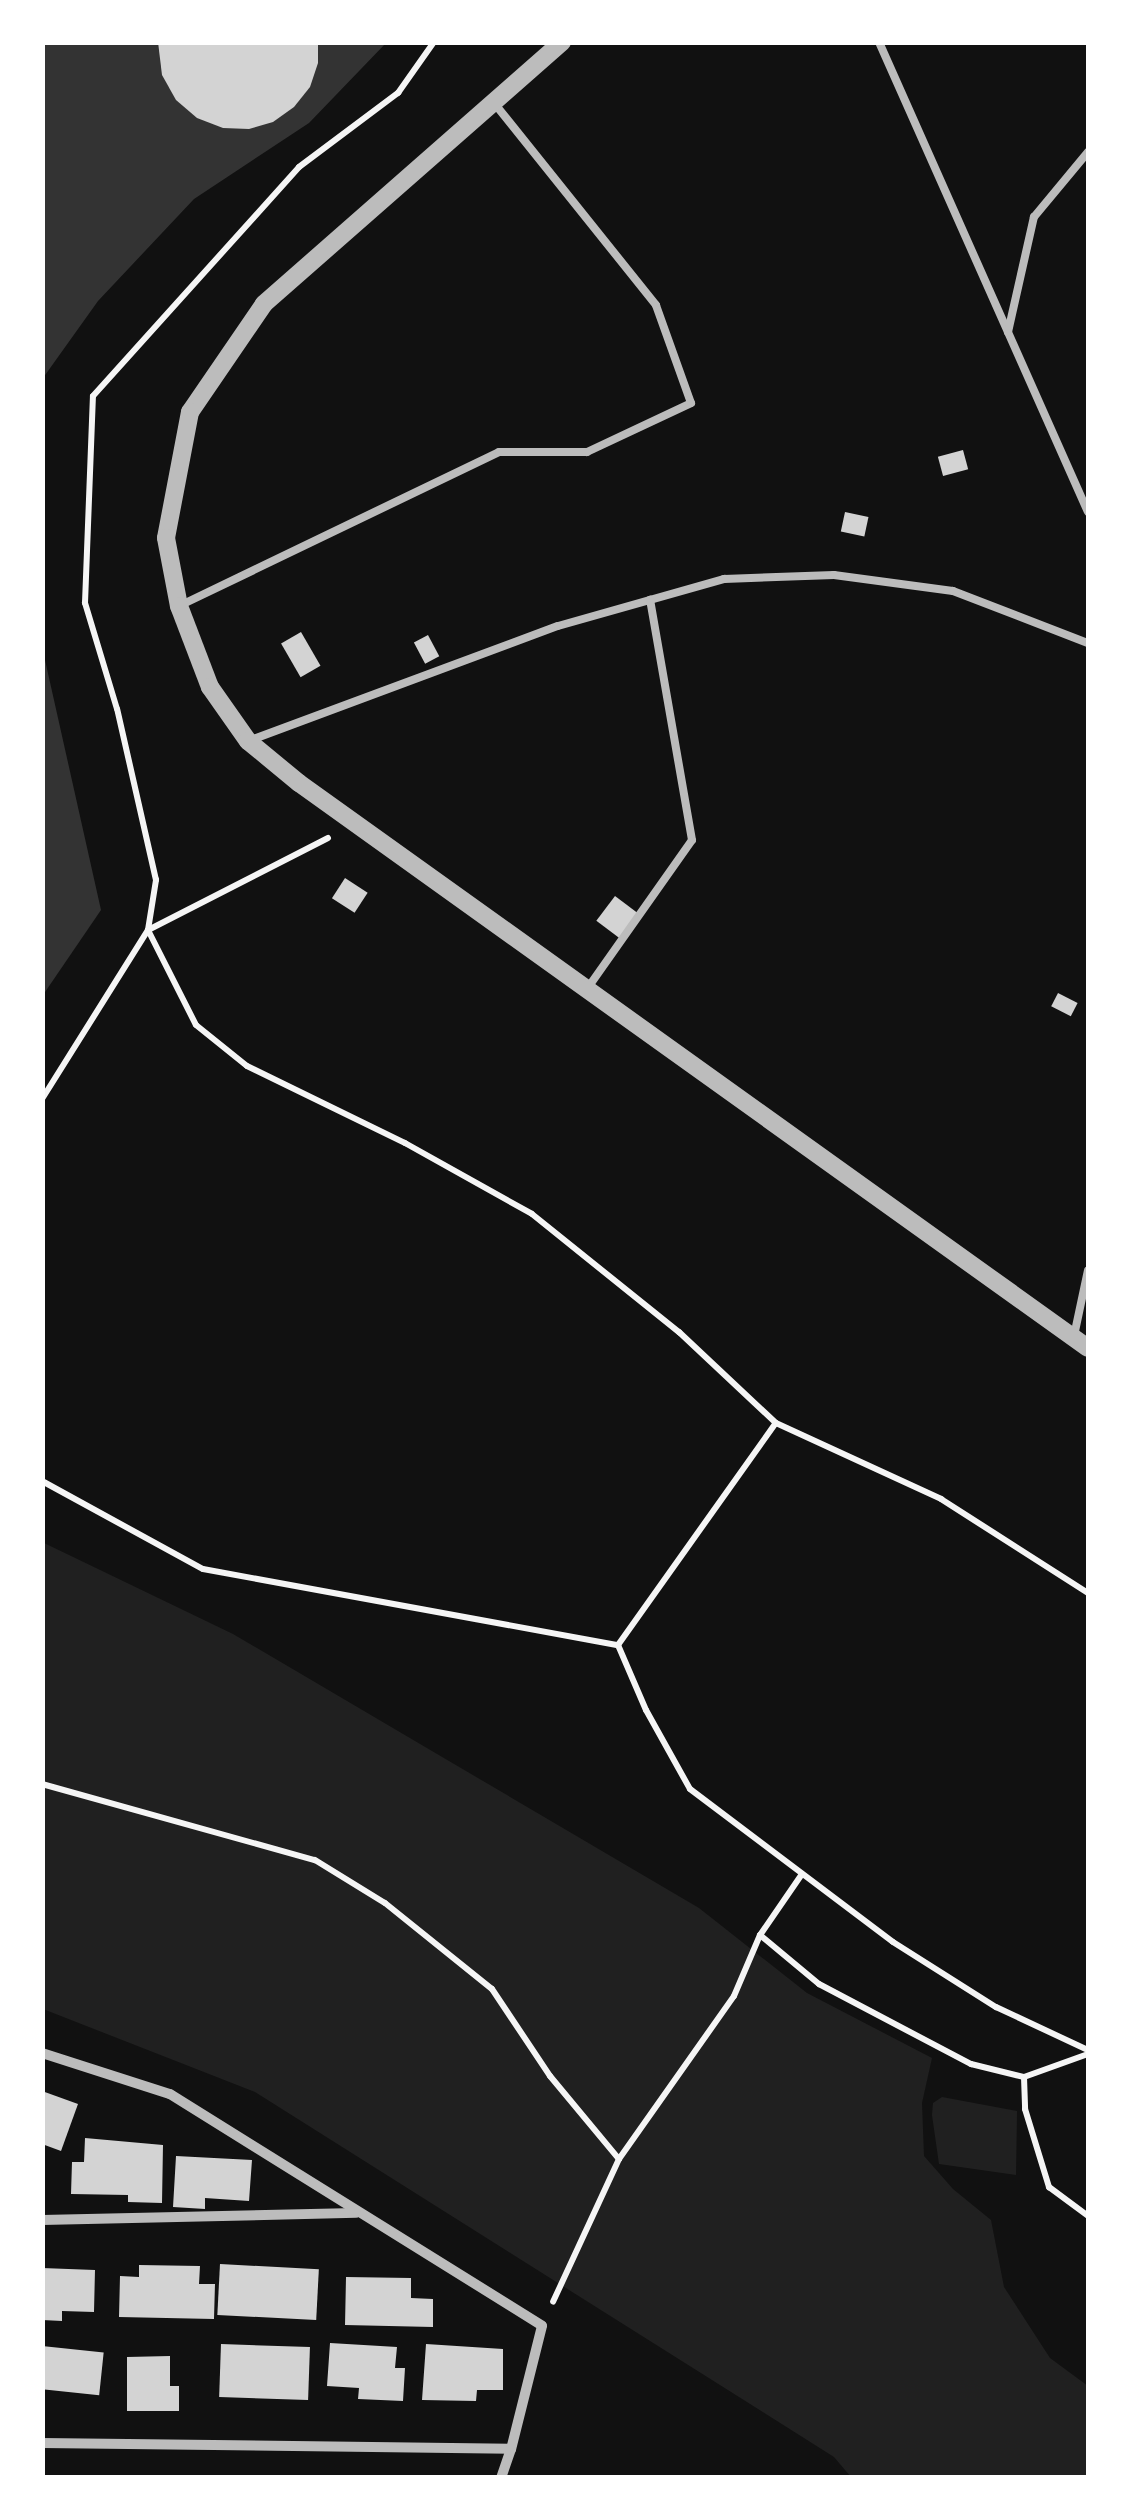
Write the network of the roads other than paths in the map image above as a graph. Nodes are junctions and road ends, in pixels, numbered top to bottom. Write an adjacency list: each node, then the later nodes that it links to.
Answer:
1 (562, 42): 3 (street)
2 (879, 42): 5 (lane)
3 (495, 104): 8 (street); 8 (lane)
4 (1088, 152): 5 (lane)
5 (1008, 332): 6 (lane)
6 (1088, 512)
7 (650, 600): 9 (lane); 10 (lane); 11 (lane)
8 (179, 606): 10 (street)
9 (1088, 643)
10 (248, 741): 11 (street)
11 (588, 989): 13 (street)
12 (1088, 1270): 13 (lane)
13 (1081, 1342)
14 (42, 2052): 15 (street)
15 (360, 2213): 16 (street); 18 (street)
16 (42, 2220)
17 (42, 2443): 18 (street)
18 (511, 2450): 19 (street)
19 (501, 2478)

